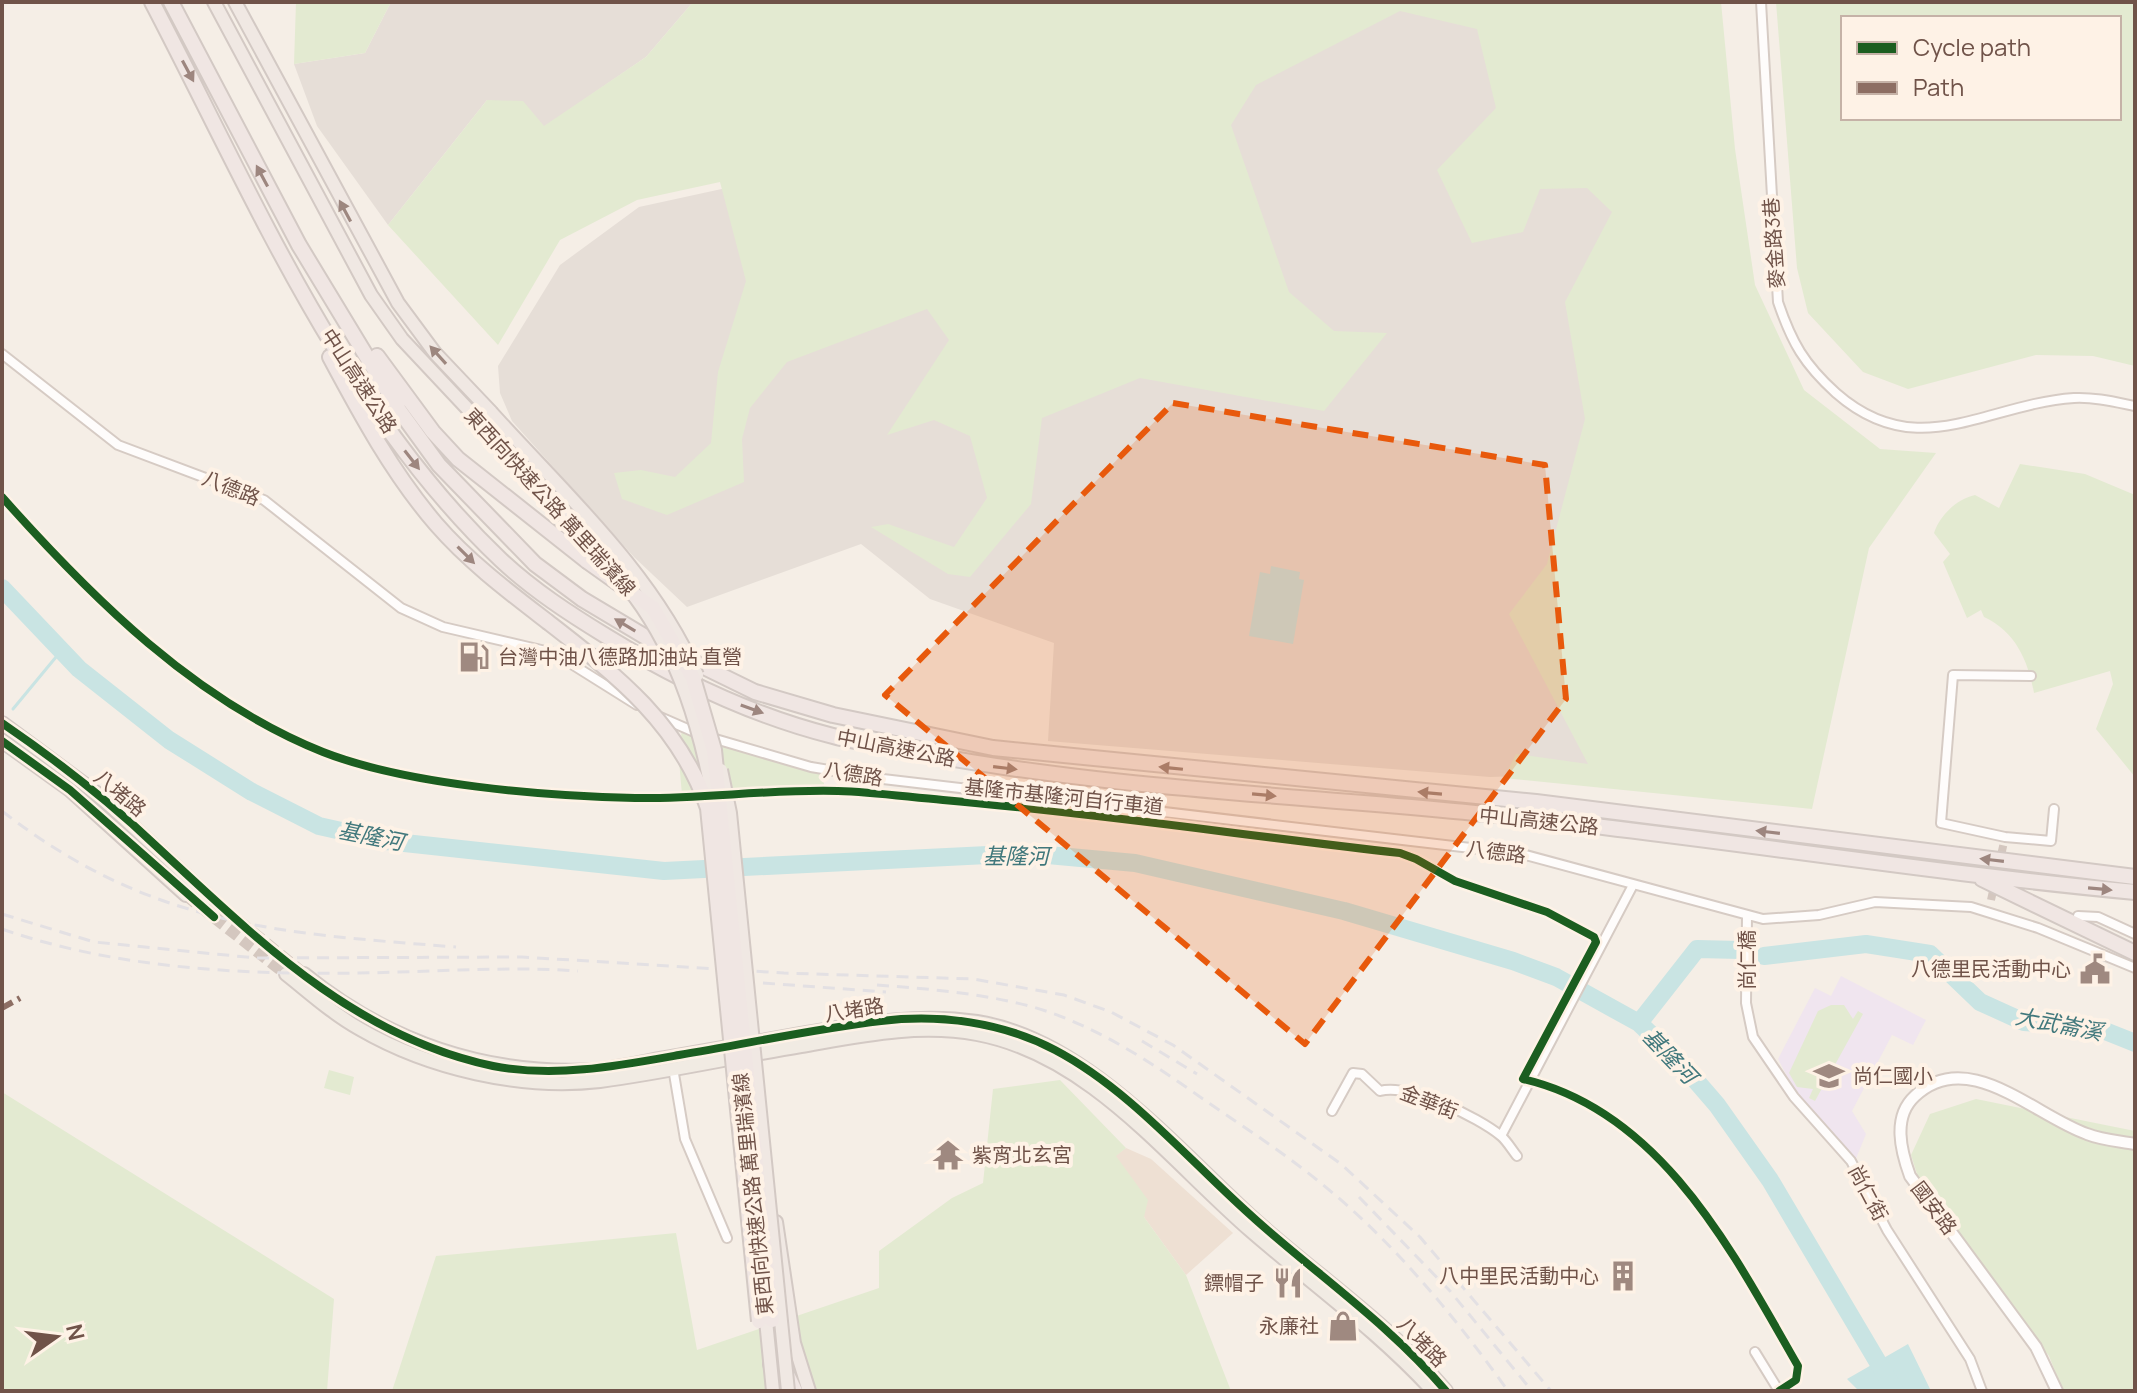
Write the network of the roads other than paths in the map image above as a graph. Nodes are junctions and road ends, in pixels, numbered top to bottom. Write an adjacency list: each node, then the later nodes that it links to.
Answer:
1 (152, 2): 7 (highway, 中山高速公路, one-way to 7)
2 (171, 2): 6 (highway, 中山高速公路, one-way to 2)
3 (214, 2): 45 (highway, 東西向快速公路 萬里瑞濱線, bridge)
4 (235, 2): 37 (highway, 東西向快速公路 萬里瑞濱線, one-way to 4, bridge)
5 (1761, 2): 9 (street, 麥金路3巷)
6 (299, 245): 15 (highway, 中山高速公路, one-way to 6); 42 (highway, bridge)
7 (295, 276): 16 (highway, 中山高速公路, one-way to 16); 34 (highway, one-way to 34, bridge)
8 (2, 354): 18 (street, 八德路)
9 (2135, 406)
10 (2031, 676): 13 (street)
11 (2, 723): 21 (main road, 八堵路)
12 (2, 741): 20 (main road, 八堵路)
13 (2054, 809)
14 (2135, 868): 15 (highway)
15 (2069, 869): 17 (highway, 中山高速公路)
16 (1967, 872): 19 (highway, 中山高速公路, one-way to 19); 29 (highway)
17 (2135, 877)
18 (1633, 885): 24 (street, 八德路); 38 (street)
19 (2135, 892)
20 (186, 895)
21 (210, 898)
22 (1991, 900): 23 (street)
23 (1989, 911): 24 (street, 八德路); 27 (street, 八德路)
24 (1747, 916): 33 (street, 尚仁橋)
25 (2078, 916): 28 (street)
26 (2053, 924): 27 (street)
27 (2038, 928): 30 (street, 八德路)
28 (2135, 934)
29 (2135, 953)
30 (2135, 968)
31 (286, 974): 35 (main road, 八堵路)
32 (304, 974): 43 (main road, 八堵路)
33 (1746, 1003): 52 (street, 尚仁街)
34 (733, 1058): 35 (main road, 八堵路); 42 (highway, bridge); 43 (main road, 八堵路)
35 (673, 1068): 41 (street)
36 (1332, 1111): 38 (street, 金華街)
37 (761, 1132): 46 (highway, 東西向快速公路 萬里瑞濱線, bridge); 48 (highway, bridge)
38 (1501, 1136): 40 (street, 金華街)
39 (2135, 1144): 53 (street, 國安路)
40 (1517, 1156)
41 (727, 1238)
42 (766, 1320): 46 (highway); 47 (highway)
43 (1384, 1334): 49 (main road, 八堵路); 50 (main road, 八堵路)
44 (1755, 1352): 51 (street)
45 (773, 1391)
46 (785, 1391)
47 (795, 1391)
48 (809, 1391)
49 (1433, 1391)
50 (1446, 1391)
51 (1779, 1391)
52 (1982, 1391)
53 (2057, 1391)

